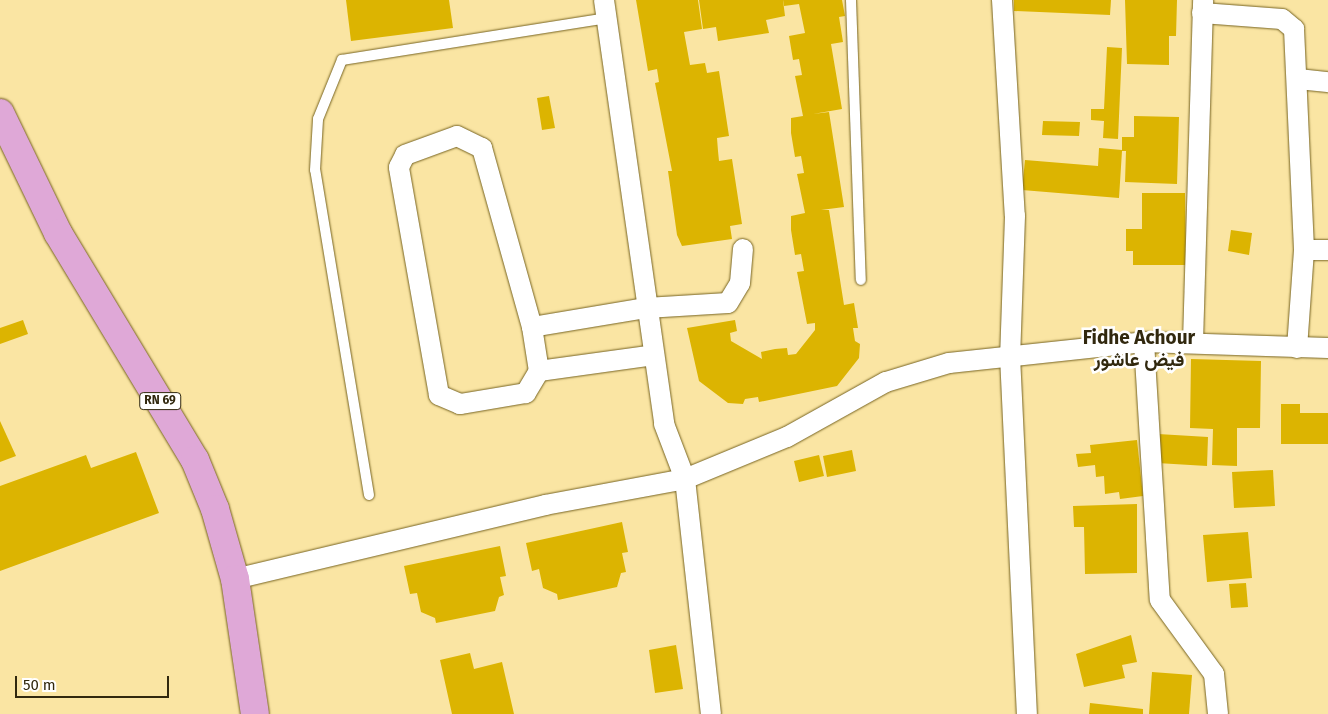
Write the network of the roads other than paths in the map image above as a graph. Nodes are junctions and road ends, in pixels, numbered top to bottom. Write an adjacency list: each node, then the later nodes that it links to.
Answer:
1 (851, 0): 11 (lane)
2 (1002, 0): 19 (street)
3 (1203, 6): 5 (street); 15 (street)
4 (605, 9): 12 (street); 22 (lane)
5 (1298, 79): 6 (street); 9 (street)
6 (1328, 82)
7 (0, 113): 23 (main road, RN 69)
8 (742, 250): 12 (street)
9 (1304, 250): 10 (street); 16 (street)
10 (1328, 250)
11 (862, 280)
12 (646, 308): 13 (street); 18 (street)
13 (532, 327): 20 (street); 20 (street)
14 (1144, 342): 15 (street); 19 (street); 29 (street)
15 (1193, 342): 16 (street)
16 (1297, 348): 17 (street)
17 (1328, 348)
18 (654, 355): 20 (street); 21 (street)
19 (1010, 356): 21 (street); 28 (street)
20 (539, 371)
21 (686, 479): 23 (street); 27 (street)
22 (369, 495)
23 (235, 579): 24 (main road, RN 69)
24 (244, 645): 25 (street); 26 (main road, RN 69)
25 (244, 714)
26 (255, 714)
27 (711, 714)
28 (1027, 714)
29 (1218, 714)

